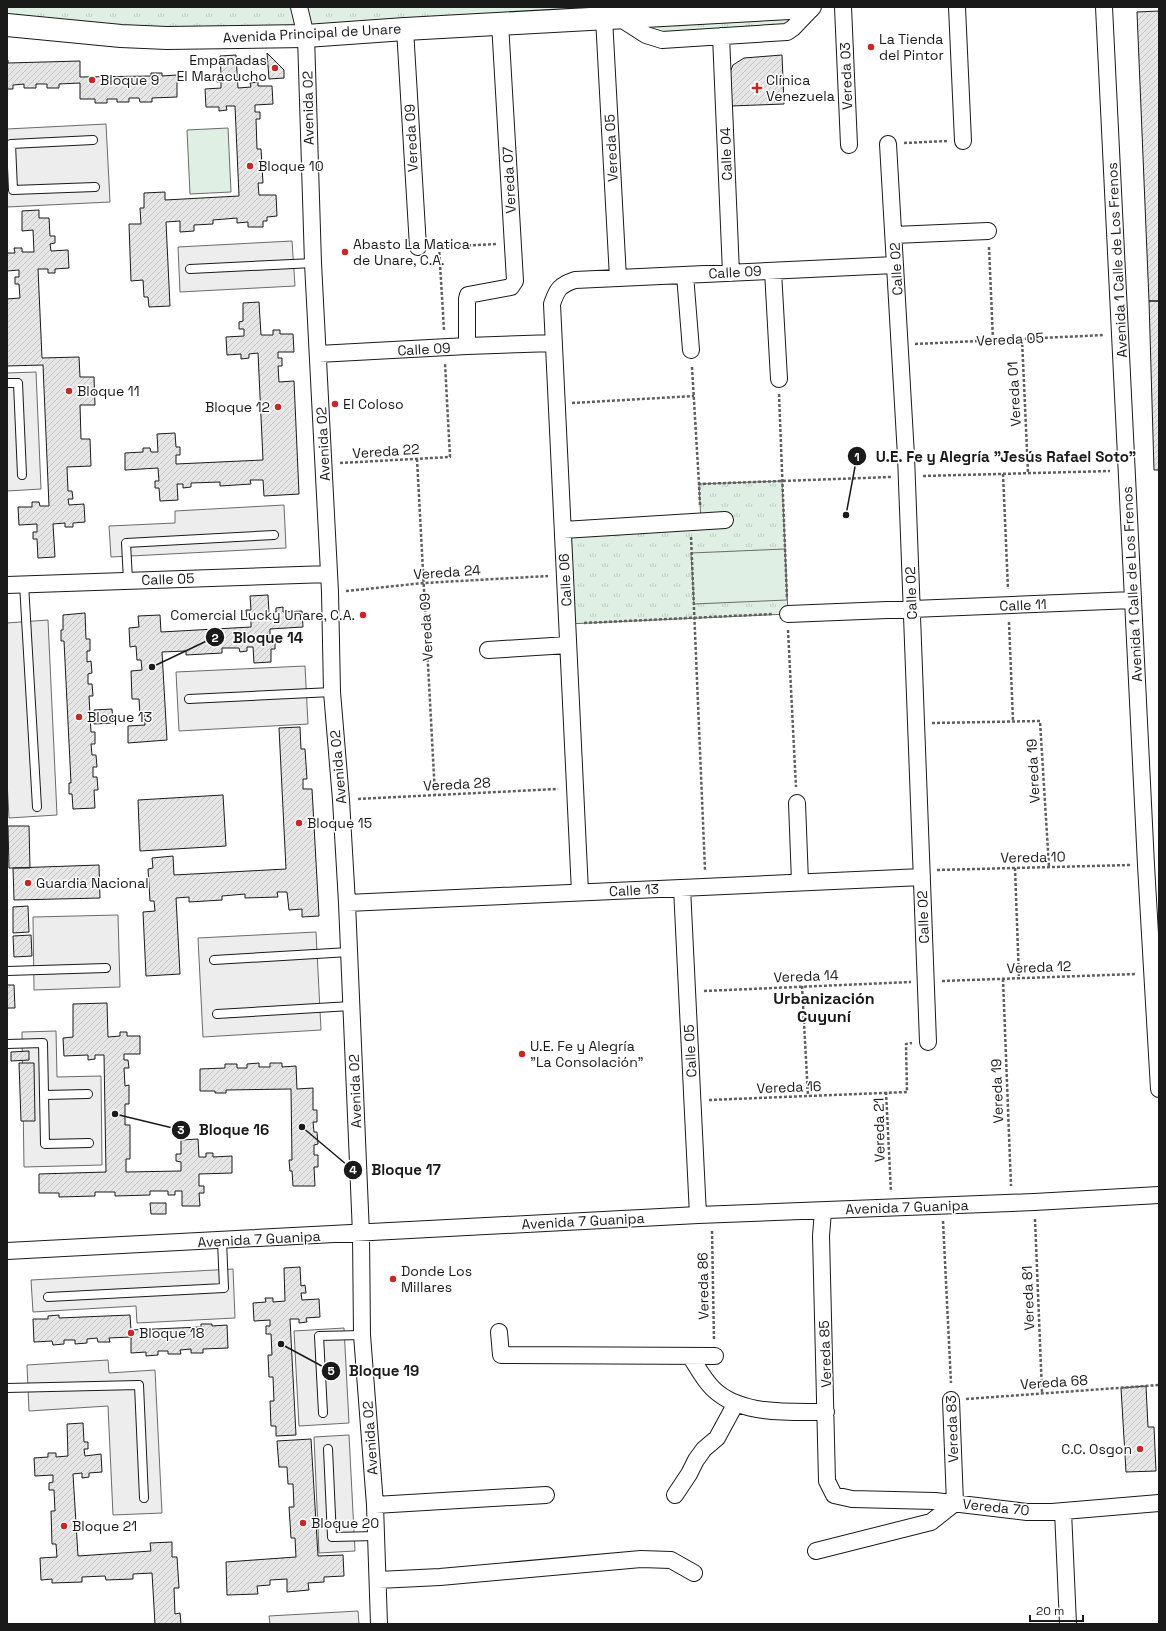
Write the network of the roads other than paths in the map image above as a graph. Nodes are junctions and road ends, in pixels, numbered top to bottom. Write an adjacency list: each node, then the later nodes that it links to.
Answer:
1 (299, 7): 11 (street, Avenida 02)
2 (809, 7): 7 (street, Avenida Principal de Unare)
3 (813, 7): 12 (street)
4 (843, 7): 16 (street, Vereda 03)
5 (956, 7): 14 (street)
6 (1104, 7): 44 (street, Avenida 1 Calle de Los Frenos)
7 (611, 18): 8 (street, Avenida Principal de Unare); 12 (street); 28 (street, Vereda 05)
8 (500, 24): 10 (street, Avenida Principal de Unare); 31 (street, Vereda 07)
9 (7, 25): 11 (street, Avenida Principal de Unare)
10 (405, 29): 11 (street, Avenida Principal de Unare); 21 (street, Vereda 09)
11 (306, 36): 22 (street, Avenida 02)
12 (721, 36): 26 (street, Calle 04)
13 (93, 140): 17 (lane)
14 (963, 141)
15 (888, 144): 20 (street, Calle 02)
16 (849, 146)
17 (9, 167): 18 (lane)
18 (95, 187)
19 (988, 230): 20 (street)
20 (894, 234): 23 (street, Calle 02)
21 (418, 247)
22 (313, 263): 24 (lane); 33 (street, Avenida 02)
23 (895, 265): 25 (street, Calle 09); 45 (street, Calle 02)
24 (190, 269)
25 (773, 270): 26 (street, Calle 09); 34 (street)
26 (731, 273): 27 (street, Calle 09)
27 (685, 275): 28 (street, Calle 09); 32 (street)
28 (618, 278): 29 (street, Calle 09)
29 (575, 280): 30 (street, Calle 06)
30 (554, 344): 31 (street, Calle 09); 38 (street, Calle 06)
31 (467, 346): 33 (street, Calle 09)
32 (691, 350)
33 (318, 354): 40 (street, Avenida 02)
34 (779, 379)
35 (7, 383): 36 (lane)
36 (22, 475)
37 (725, 520): 38 (street)
38 (563, 530): 47 (street, Calle 06)
39 (274, 535): 41 (lane)
40 (329, 574): 41 (street, Calle 05); 49 (street, Avenida 02)
41 (128, 580): 42 (street, Calle 05)
42 (24, 584): 43 (street, Calle 05); 52 (lane)
43 (7, 585)
44 (1133, 600): 45 (street, Calle 11); 66 (street, Avenida 1 Calle de Los Frenos)
45 (912, 609): 46 (street, Calle 11); 53 (street, Calle 02)
46 (788, 614)
47 (568, 646): 48 (street); 56 (street, Calle 06)
48 (488, 650)
49 (332, 692): 50 (lane); 57 (street, Avenida 02)
50 (189, 699)
51 (797, 803): 54 (street)
52 (37, 807)
53 (922, 877): 54 (street, Calle 13); 64 (street, Calle 02)
54 (800, 882): 55 (street, Calle 13)
55 (682, 888): 56 (street, Calle 13); 72 (street, Calle 05)
56 (580, 892): 57 (street, Calle 13)
57 (347, 903): 58 (street, Avenida 02)
58 (349, 952): 59 (lane); 62 (street, Avenida 02)
59 (214, 960)
60 (106, 968): 61 (lane)
61 (7, 971)
62 (351, 1006): 63 (lane); 73 (street, Avenida 02)
63 (217, 1014)
64 (928, 1042)
65 (7, 1044): 68 (lane)
66 (1159, 1089)
67 (88, 1094): 68 (lane)
68 (44, 1095): 69 (lane)
69 (89, 1143)
70 (1159, 1195): 71 (street, Avenida 7 Guanipa)
71 (823, 1210): 72 (street, Avenida 7 Guanipa); 84 (street, Vereda 85)
72 (705, 1215): 73 (street, Avenida 7 Guanipa)
73 (361, 1234): 74 (street, Avenida 7 Guanipa); 78 (street, Avenida 02)
74 (222, 1241): 75 (street, Avenida 7 Guanipa); 76 (lane)
75 (7, 1251)
76 (48, 1297)
77 (499, 1332): 79 (street)
78 (362, 1336): 85 (lane); 93 (street, Avenida 02)
79 (690, 1356): 80 (street); 83 (street)
80 (715, 1356)
81 (7, 1388): 90 (lane)
82 (951, 1400): 91 (street, Vereda 83)
83 (736, 1404): 84 (street); 88 (street)
84 (826, 1412): 89 (street, Vereda 85)
85 (323, 1414)
86 (328, 1448): 95 (lane)
87 (546, 1495): 93 (street)
88 (675, 1495)
89 (834, 1495): 91 (street, Vereda 70)
90 (144, 1498)
91 (954, 1502): 94 (street, Vereda 70); 96 (street)
92 (1159, 1503): 94 (street, Vereda 70)
93 (374, 1505): 95 (street, Avenida 02)
94 (1063, 1511): 100 (street)
95 (376, 1536): 98 (street, Avenida 02)
96 (816, 1550)
97 (694, 1573): 98 (street)
98 (378, 1580): 99 (street, Avenida 02)
99 (379, 1624)
100 (1068, 1624)

